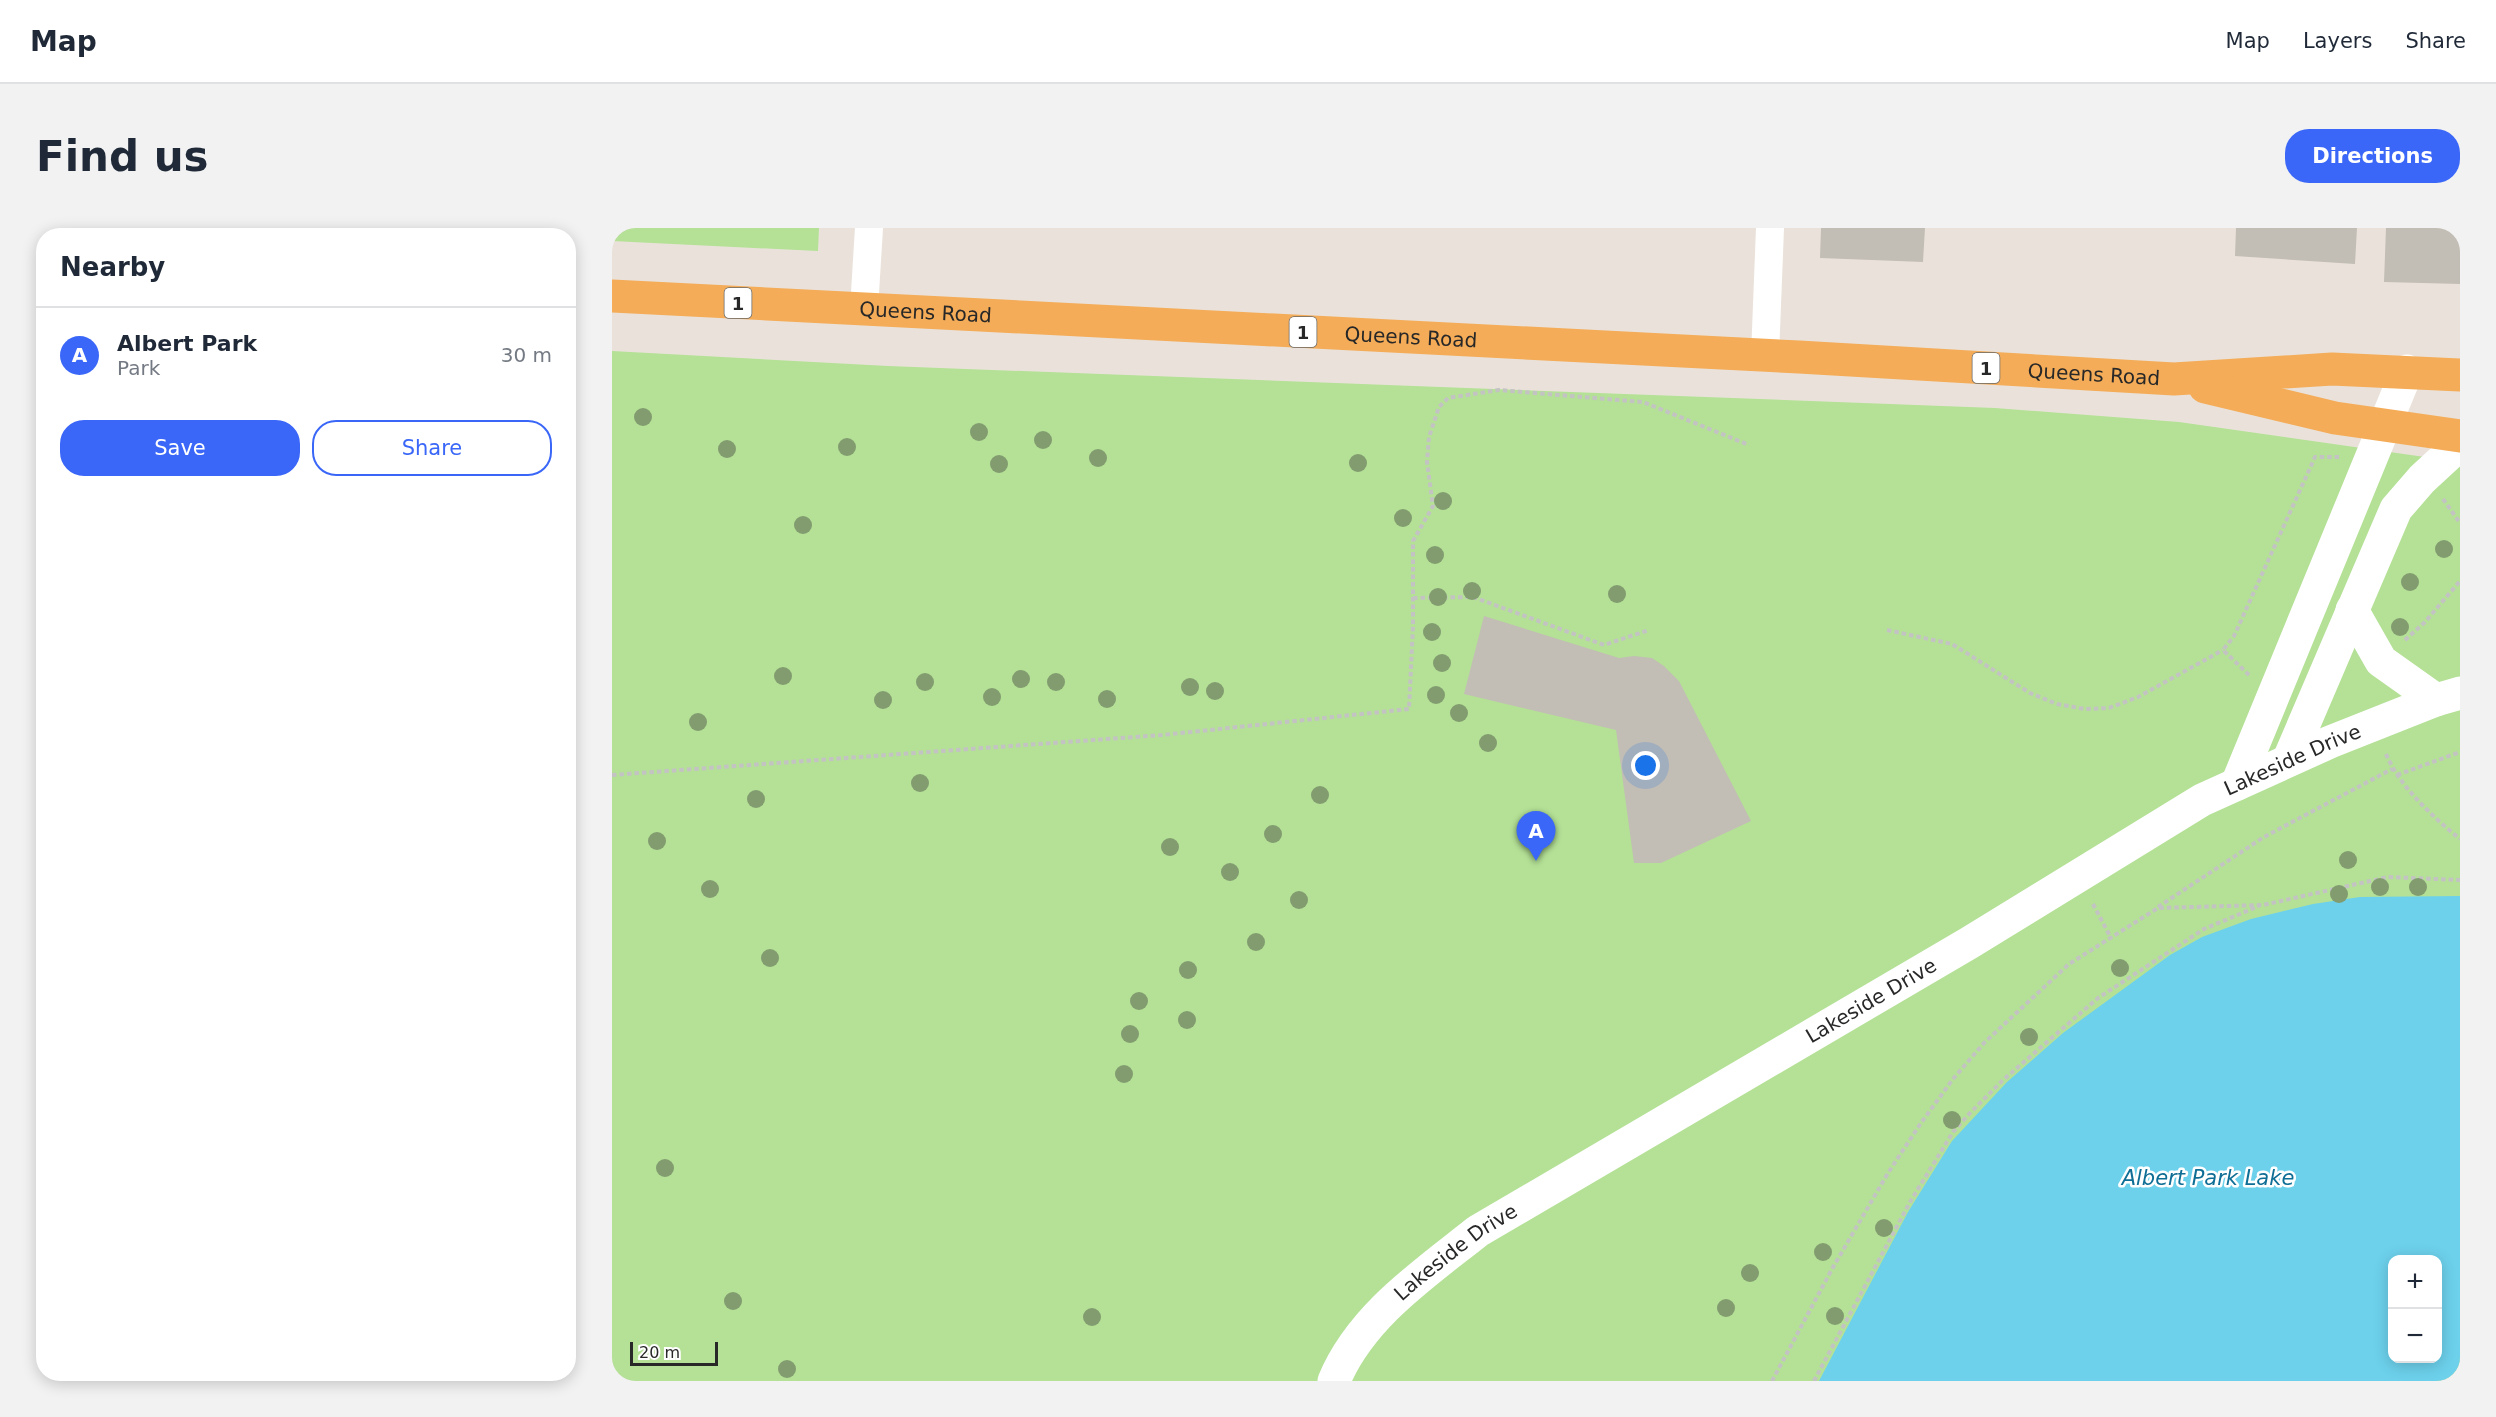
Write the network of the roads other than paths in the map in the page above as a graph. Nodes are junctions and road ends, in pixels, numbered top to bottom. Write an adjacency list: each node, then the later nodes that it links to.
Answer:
1 (869, 228): 4 (street)
2 (1770, 228): 5 (street)
3 (612, 296): 4 (highway, Queens Road / 1)
4 (864, 309): 5 (highway, Queens Road / 1)
5 (1765, 356): 8 (highway, Queens Road / 1)
6 (2407, 371): 7 (highway, Queens Road / 1); 8 (highway, Queens Road / 1); 9 (street)
7 (2460, 375)
8 (2174, 379): 9 (highway, Queens Road / 1)
9 (2385, 424): 10 (highway, Queens Road / 1); 15 (street)
10 (2460, 436)
11 (2460, 444): 12 (street)
12 (2352, 610): 13 (street); 14 (street)
13 (2448, 696): 14 (street, Lakeside Drive)
14 (2289, 759): 15 (street, Lakeside Drive)
15 (2237, 784): 16 (street, Lakeside Drive)
16 (1334, 1381)

